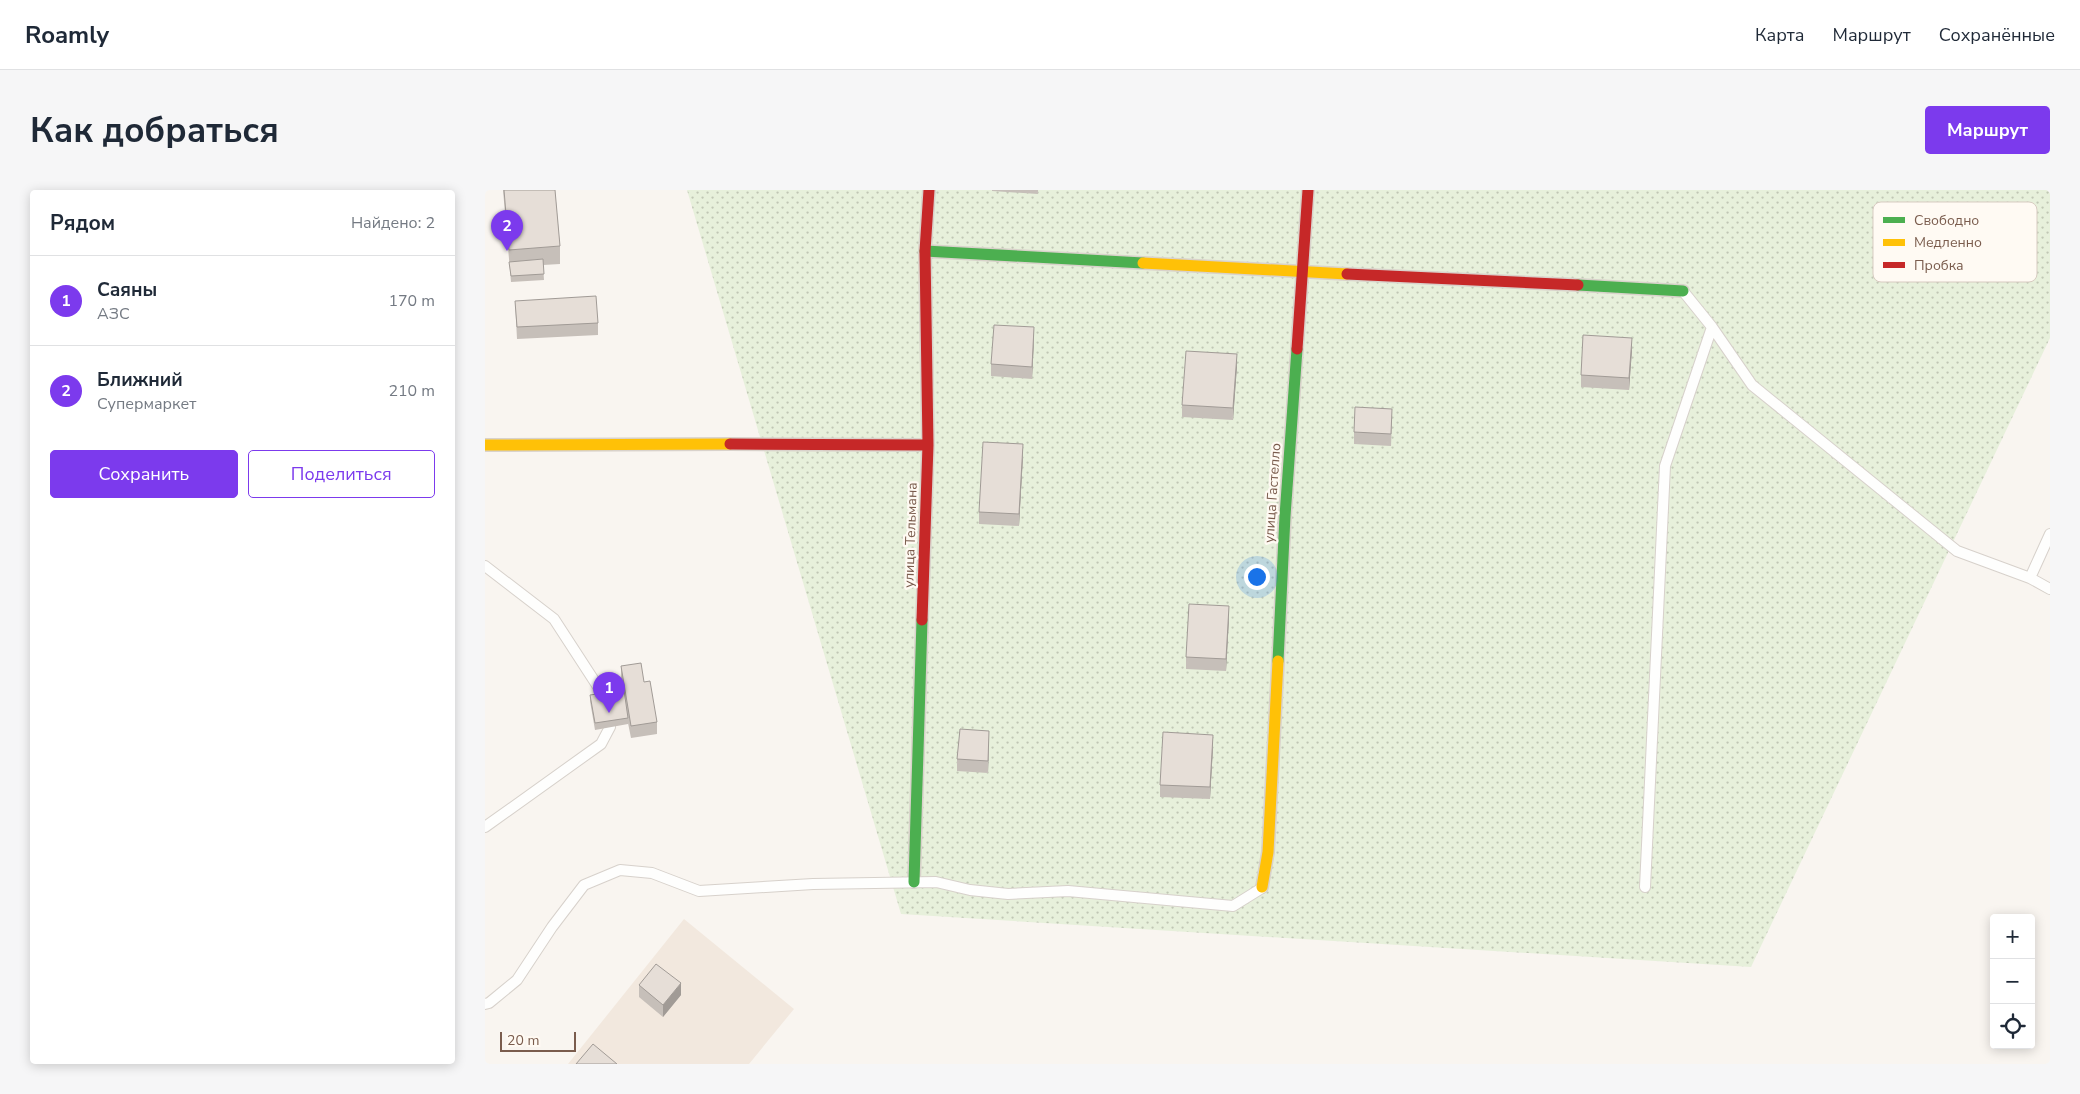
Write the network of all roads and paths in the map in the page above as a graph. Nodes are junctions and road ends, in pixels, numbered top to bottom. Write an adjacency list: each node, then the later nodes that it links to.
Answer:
1 (929, 190): 3 (street, улица Тельмана)
2 (1308, 190): 4 (street, улица Гастелло)
3 (925, 250): 4 (street); 8 (street, улица Тельмана)
4 (1303, 272): 5 (street); 17 (street, улица Гастелло)
5 (1683, 291): 6 (lane)
6 (1712, 326): 11 (lane); 18 (lane)
7 (485, 445): 8 (street)
8 (928, 445): 16 (street, улица Тельмана)
9 (2050, 534): 11 (lane)
10 (485, 566): 13 (lane)
11 (2030, 578): 12 (lane)
12 (2050, 589)
13 (605, 699)
14 (610, 727): 15 (lane)
15 (485, 827)
16 (914, 882): 17 (lane); 19 (lane)
17 (1262, 887)
18 (1645, 887)
19 (485, 1004)

